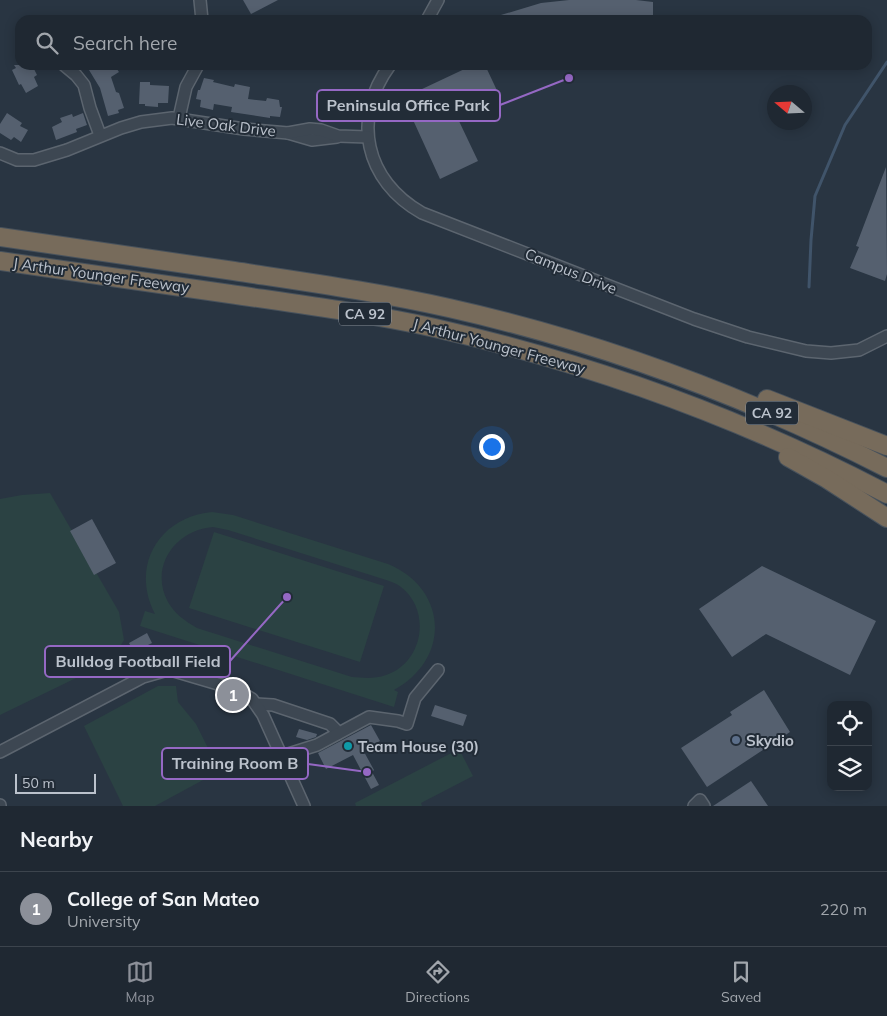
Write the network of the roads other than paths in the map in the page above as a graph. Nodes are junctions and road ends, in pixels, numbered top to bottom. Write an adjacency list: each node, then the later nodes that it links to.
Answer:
1 (200, 0): 3 (street)
2 (438, 0): 4 (street)
3 (202, 15)
4 (430, 15)
5 (70, 70): 9 (street)
6 (195, 70): 8 (street)
7 (387, 70): 10 (street, Campus Drive)
8 (179, 118): 9 (street, Live Oak Drive); 10 (street, Live Oak Drive)
9 (100, 135): 11 (street, Live Oak Drive)
10 (368, 138): 14 (street, Campus Drive)
11 (0, 153)
12 (0, 237): 15 (highway, J Arthur Younger Freeway / CA 92)
13 (0, 261): 16 (highway, J Arthur Younger Freeway / CA 92)
14 (887, 336)
15 (654, 367): 17 (highway); 18 (highway, J Arthur Younger Freeway / CA 92)
16 (719, 416): 19 (highway, J Arthur Younger Freeway / CA 92); 20 (highway)
17 (887, 446)
18 (887, 468)
19 (887, 494)
20 (887, 518)
21 (438, 670): 23 (street)
22 (256, 704): 23 (street); 24 (street); 25 (street)
23 (337, 734): 25 (street)
24 (0, 752)
25 (282, 756): 26 (street)
26 (304, 806)
27 (694, 806): 28 (street)
28 (704, 806)

